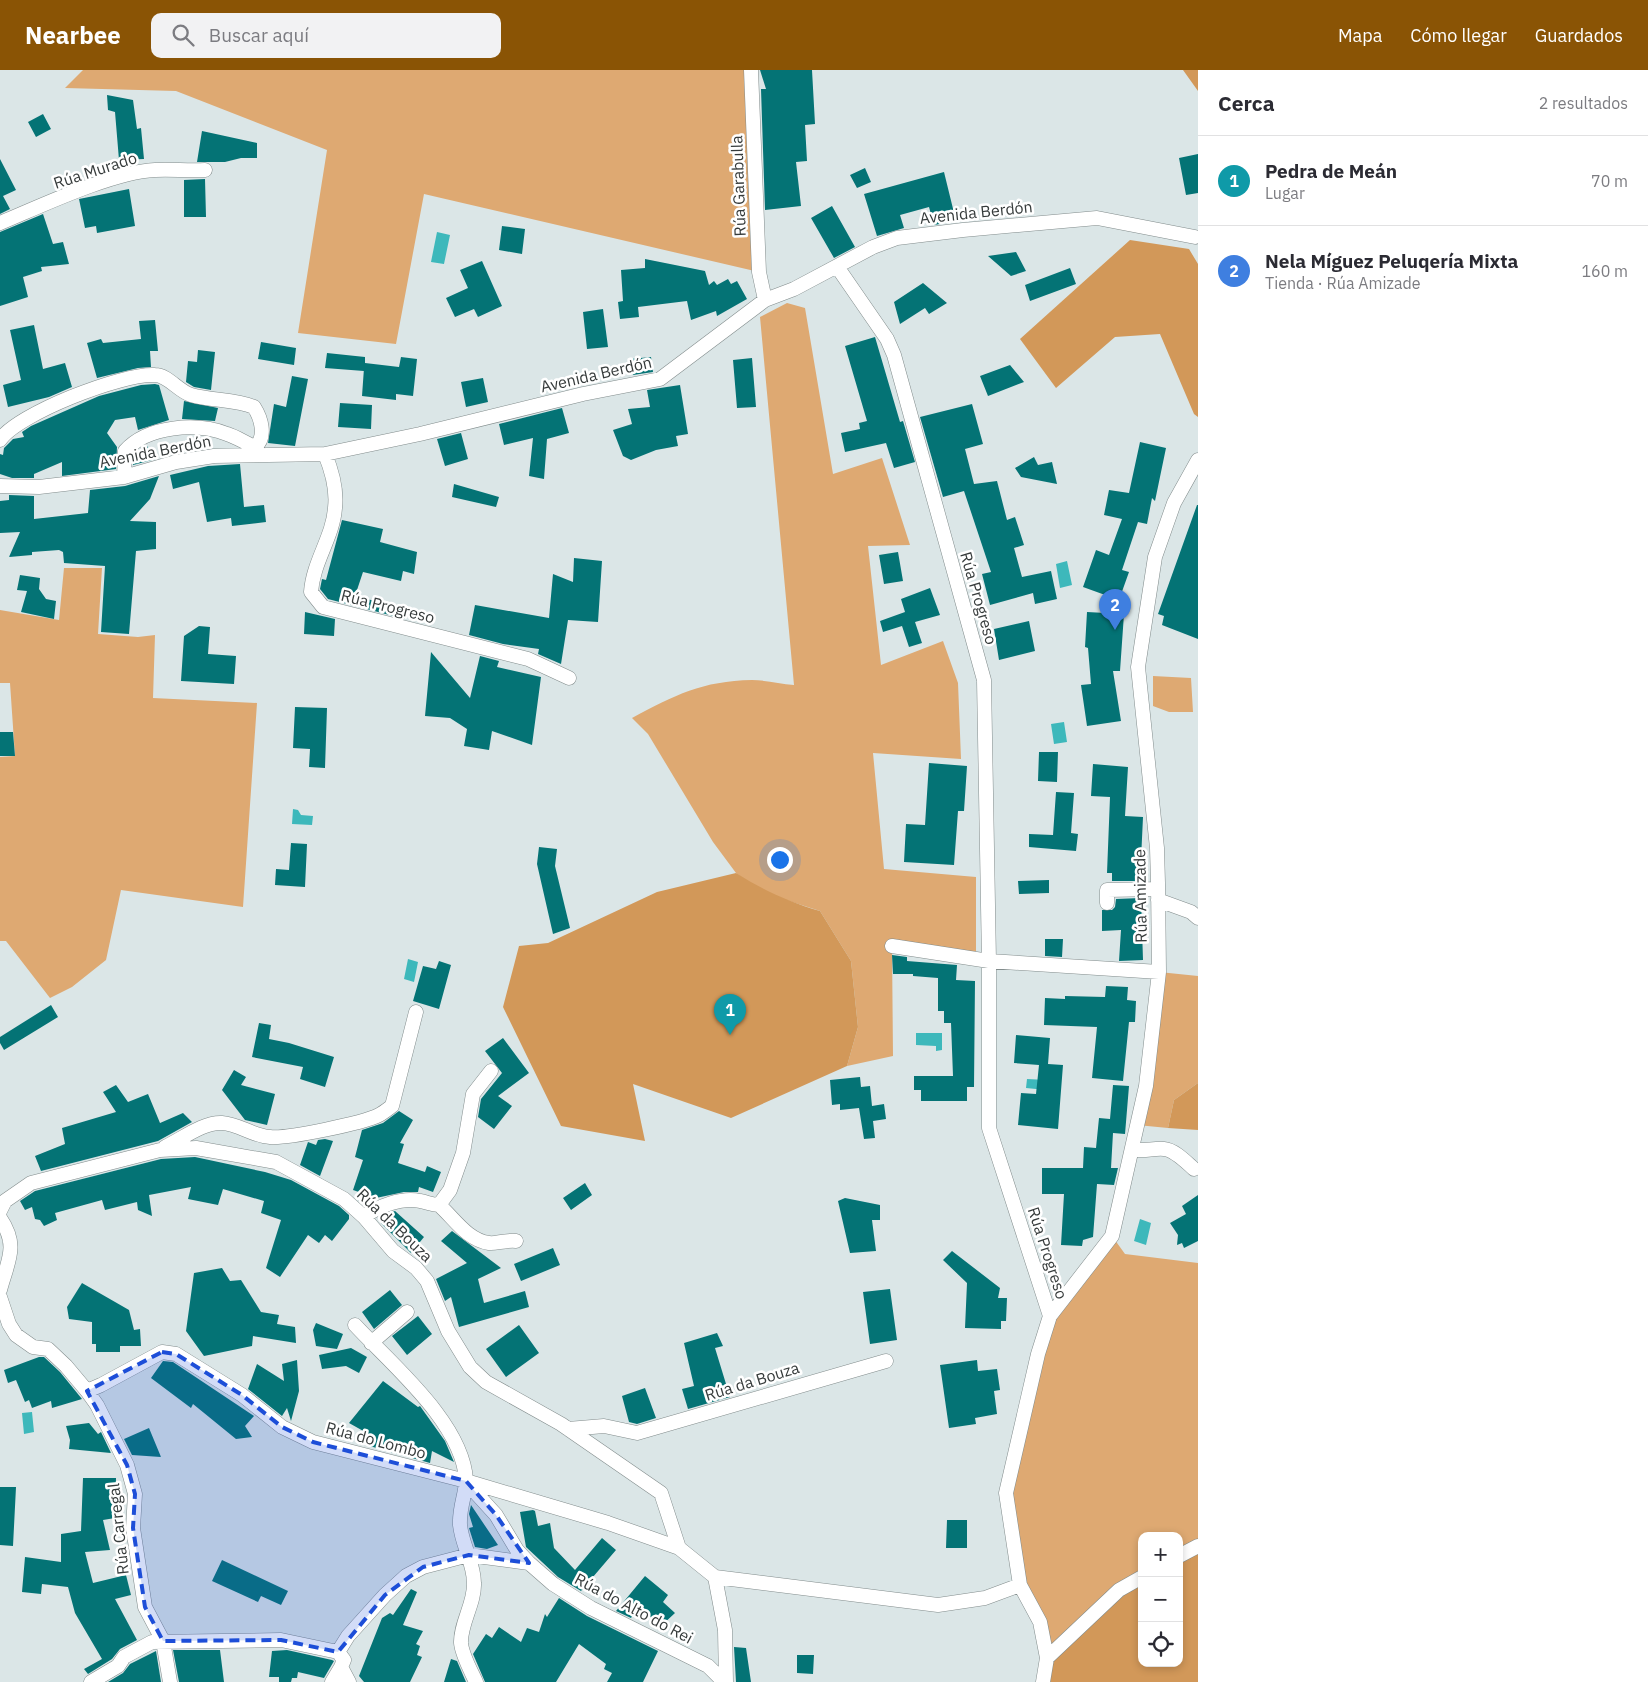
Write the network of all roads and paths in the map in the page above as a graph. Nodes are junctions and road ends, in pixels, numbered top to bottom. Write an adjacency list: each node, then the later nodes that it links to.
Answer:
1 (751, 70): 6 (street, Rúa Garabulla)
2 (205, 170): 3 (street, Rúa Murado)
3 (0, 223)
4 (1197, 239): 5 (street, Avenida Berdón)
5 (838, 268): 6 (street, Avenida Berdón); 18 (street, Rúa Progreso)
6 (765, 300): 9 (street, Avenida Berdón)
7 (0, 440): 8 (street)
8 (255, 451): 9 (street, Avenida Berdón); 11 (street, Avenida Berdón); 11 (street)
9 (325, 454): 13 (street, Rúa Progreso)
10 (1198, 460): 14 (street, Rúa Amizade)
11 (124, 477): 12 (street, Avenida Berdón)
12 (0, 486)
13 (569, 678)
14 (1158, 894): 15 (street); 16 (street); 19 (street, Rúa Amizade)
15 (1107, 903)
16 (1198, 918)
17 (892, 946): 18 (street)
18 (989, 961): 19 (street); 35 (street, Rúa Progreso)
19 (1158, 972): 23 (street, Rúa Amizade)
20 (416, 1012): 22 (street)
21 (491, 1071): 27 (street)
22 (268, 1137): 24 (street); 25 (street)
23 (1132, 1149): 26 (street); 35 (street, Rúa Amizade)
24 (160, 1150): 25 (street, Rúa da Bouza); 28 (street, Rúa da Bouza)
25 (276, 1162): 29 (street, Rúa da Bouza)
26 (1194, 1169)
27 (439, 1204): 29 (street); 31 (street)
28 (0, 1211)
29 (364, 1217): 40 (street, Rúa da Bouza)
30 (0, 1218): 32 (street)
31 (516, 1241)
32 (0, 1290)
33 (0, 1297): 39 (street, Rúa Carregal)
34 (408, 1312): 37 (street)
35 (1050, 1316): 49 (street, Rúa Progreso)
36 (355, 1325): 37 (street)
37 (371, 1343): 41 (street)
38 (886, 1361): 40 (street, Rúa da Bouza)
39 (87, 1391): 41 (street, Rúa do Lombo); 50 (street, Rúa Carregal)
40 (568, 1429): 43 (street, Rúa da Bouza)
41 (466, 1481): 43 (street, Rúa do Lombo); 45 (street); 46 (street, Rúa do Alto do Rei)
42 (1198, 1546): 44 (street)
43 (680, 1548): 47 (street)
44 (1183, 1554)
45 (469, 1555): 46 (street); 51 (street); 58 (street)
46 (528, 1563): 59 (street, Rúa do Alto do Rei)
47 (715, 1577): 49 (street); 59 (street)
48 (1138, 1579): 52 (street)
49 (1020, 1585): 52 (street, Rúa Progreso)
50 (163, 1641): 51 (street); 54 (street); 55 (street, Rúa Carregal)
51 (338, 1652): 53 (street)
52 (1047, 1658): 60 (street)
53 (341, 1667): 56 (street); 57 (street)
54 (91, 1682)
55 (170, 1682)
56 (332, 1682)
57 (349, 1682)
58 (476, 1682)
59 (725, 1682)
60 (1043, 1682)

